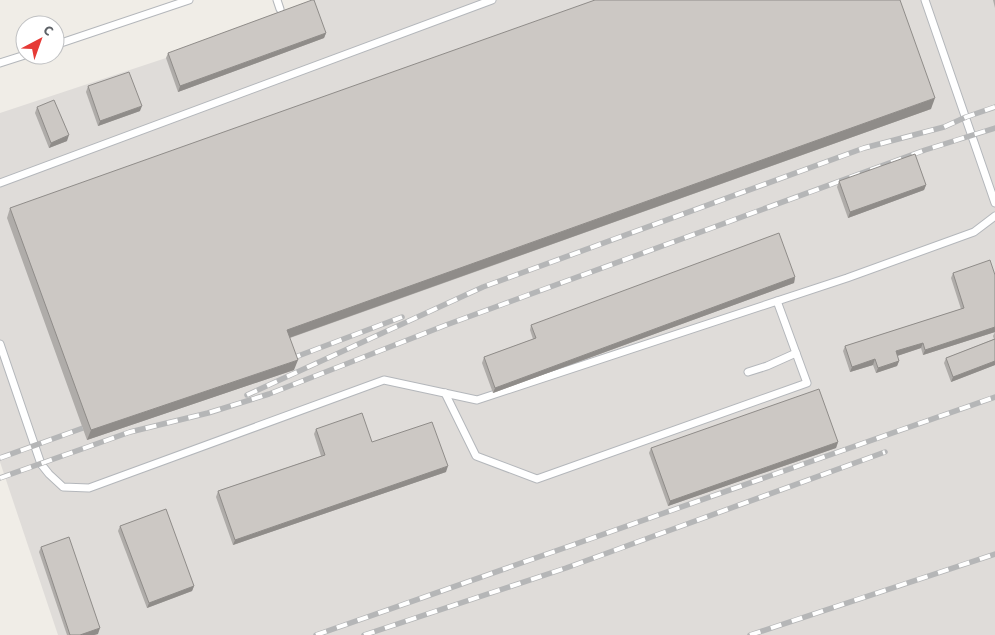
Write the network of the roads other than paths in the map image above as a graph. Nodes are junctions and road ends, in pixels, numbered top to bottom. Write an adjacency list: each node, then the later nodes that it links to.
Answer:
1 (189, 0): 6 (lane)
2 (277, 0): 5 (lane)
3 (492, 0): 9 (lane)
4 (925, 0): 10 (lane)
5 (280, 9)
6 (65, 42)
7 (15, 58): 8 (lane)
8 (0, 63)
9 (0, 183)
10 (995, 203)
11 (995, 216): 12 (lane)
12 (777, 301): 14 (lane); 16 (lane)
13 (0, 344): 16 (lane)
14 (796, 353): 15 (lane); 16 (lane)
15 (748, 372)
16 (445, 393)

